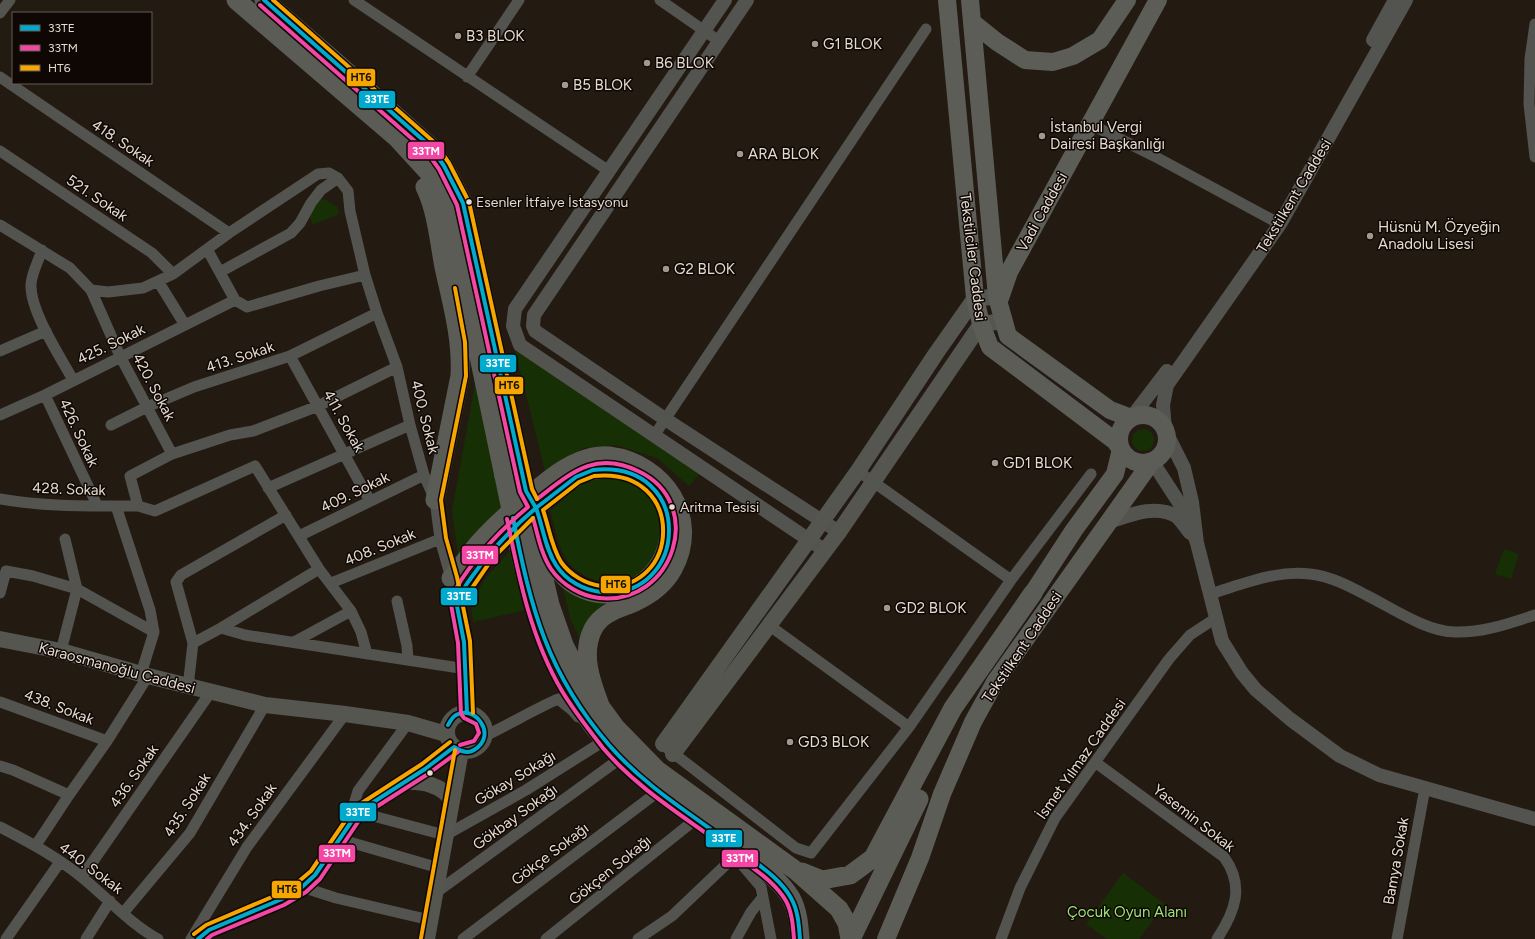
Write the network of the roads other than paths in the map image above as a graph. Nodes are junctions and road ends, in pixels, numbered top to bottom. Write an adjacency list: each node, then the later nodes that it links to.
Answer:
1 (10, 0): 15 (street)
2 (236, 0): 24 (highway)
3 (264, 0): 86 (highway, bridge)
4 (354, 0): 22 (street)
5 (519, 0): 22 (street)
6 (660, 0): 19 (street)
7 (725, 0): 19 (street)
8 (747, 0): 20 (street)
9 (946, 0): 39 (main road, Tekstilciler Caddesi)
10 (970, 0): 16 (main road, Tekstilciler Caddesi)
11 (1126, 0): 16 (main road)
12 (1158, 0): 23 (main road, Vadi Caddesi)
13 (1395, 0): 29 (street, Tekstilkent Caddesi)
14 (1406, 0): 29 (street, Tekstilkent Caddesi)
15 (0, 13)
16 (972, 22): 40 (main road, Tekstilciler Caddesi)
17 (1535, 24): 26 (street)
18 (926, 29): 57 (street)
19 (704, 30): 20 (street); 27 (street)
20 (719, 41): 57 (street)
21 (0, 77): 31 (street, 418. Sokak)
22 (467, 77): 27 (street)
23 (1090, 124): 29 (street); 40 (main road, Vadi Caddesi)
24 (397, 138): 72 (highway); 86 (highway, bridge)
25 (0, 151): 35 (street, 521. Sokak)
26 (1535, 157)
27 (609, 171): 61 (street)
28 (338, 178): 31 (street); 34 (street); 36 (street, 400. Sokak)
29 (1278, 223): 56 (street, Tekstilkent Caddesi); 60 (street, Tekstilkent Caddesi)
30 (0, 225): 33 (street, 420. Sokak)
31 (229, 232): 32 (street)
32 (206, 249): 34 (street); 35 (street)
33 (42, 250): 38 (street, 420. Sokak); 46 (street)
34 (220, 272): 41 (street)
35 (173, 274): 37 (street)
36 (366, 275): 41 (street); 42 (street, 400. Sokak)
37 (158, 281): 38 (street); 45 (street)
38 (91, 290): 48 (street, 420. Sokak)
39 (975, 298): 40 (main road); 44 (main road, Tekstilciler Caddesi); 66 (main road)
40 (998, 299): 43 (main road, Tekstilciler Caddesi)
41 (235, 300): 45 (street, 425. Sokak)
42 (377, 313): 49 (street, 413. Sokak); 50 (street, 400. Sokak)
43 (1004, 321): 44 (main road); 56 (main road, Tekstilciler Caddesi)
44 (980, 324): 62 (main road, Tekstilciler Caddesi); 69 (main road)
45 (185, 325): 48 (street, 425. Sokak)
46 (46, 331): 47 (street); 51 (street)
47 (0, 351)
48 (120, 356): 51 (street, 425. Sokak); 54 (street, 420. Sokak)
49 (290, 356): 53 (street, 411. Sokak); 54 (street, 413. Sokak)
50 (397, 367): 53 (street); 59 (street, 400. Sokak)
51 (72, 380): 52 (street, 425. Sokak)
52 (45, 395): 55 (street, 425. Sokak); 74 (street, 426. Sokak)
53 (318, 406): 63 (street); 64 (street, 411. Sokak)
54 (147, 407): 58 (street, 413. Sokak); 63 (street, 420. Sokak)
55 (0, 415)
56 (1130, 418): 60 (main road); 62 (main road, Tekstilkent Caddesi)
57 (665, 419): 61 (street); 78 (street)
58 (111, 425)
59 (410, 425): 64 (street); 68 (street, 400. Sokak)
60 (1165, 430): 65 (main road, Tekstilkent Caddesi); 85 (street)
61 (654, 436): 84 (street)
62 (1121, 449): 65 (main road); 94 (main road, Tekstilkent Caddesi)
63 (172, 454): 76 (street)
64 (346, 454): 70 (street); 73 (street, 411. Sokak)
65 (1152, 461): 79 (main road, Tekstilkent Caddesi); 85 (street)
66 (858, 472): 69 (street); 78 (main road)
67 (1091, 474): 91 (street)
68 (424, 475): 72 (street, 400. Sokak); 73 (street, 409. Sokak)
69 (873, 483): 80 (main road); 91 (street)
70 (268, 488): 76 (street, 428. Sokak); 77 (street)
71 (0, 499): 74 (street, 428. Sokak)
72 (435, 500): 82 (street, 400. Sokak)
73 (370, 501): 81 (street, 409. Sokak)
74 (97, 505): 75 (street, 428. Sokak)
75 (116, 506): 76 (street, 428. Sokak); 105 (street)
76 (138, 506)
77 (286, 515): 81 (street); 108 (street)
78 (822, 521): 80 (street); 84 (main road)
79 (1109, 522): 85 (street); 168 (main road, Tekstilkent Caddesi)
80 (839, 532): 87 (main road)
81 (299, 536): 88 (street)
82 (440, 539): 90 (street, 400. Sokak); 92 (street, 408. Sokak)
83 (65, 540): 93 (street)
84 (810, 540): 87 (street); 100 (main road)
85 (1197, 543): 96 (street)
86 (533, 544): 98 (highway); 118 (highway); 166 (highway)
87 (824, 550): 103 (main road)
88 (319, 569): 92 (street); 104 (street)
89 (3, 571): 93 (street); 95 (street)
90 (451, 578): 98 (street, 400. Sokak); 118 (highway)
91 (1011, 580): 122 (street)
92 (331, 583): 99 (street)
93 (77, 590): 105 (street); 109 (street)
94 (1033, 592): 146 (highway); 167 (highway)
95 (0, 593)
96 (1210, 594): 101 (street); 102 (street)
97 (397, 600): 111 (street)
98 (456, 601): 112 (street, 400. Sokak)
99 (351, 611): 107 (street); 110 (street)
100 (755, 615): 103 (main road); 127 (main road)
101 (1535, 615)
102 (1216, 618): 128 (street, İsmet Yılmaz Caddesi); 132 (street)
103 (770, 626): 122 (street); 127 (main road)
104 (221, 628): 107 (street); 108 (street)
105 (154, 632): 113 (street)
106 (0, 639): 109 (main road, Karaosmanoğlu Caddesi)
107 (294, 642): 110 (street)
108 (192, 643): 114 (street)
109 (61, 650): 113 (main road, Karaosmanoğlu Caddesi)
110 (367, 654): 111 (street)
111 (408, 660): 112 (street)
112 (466, 668): 119 (street, 400. Sokak)
113 (144, 675): 114 (main road, Karaosmanoğlu Caddesi); 124 (street)
114 (188, 687): 115 (main road, Karaosmanoğlu Caddesi)
115 (210, 693): 117 (main road, Karaosmanoğlu Caddesi); 147 (street, 436. Sokak)
116 (0, 702): 124 (street, 438. Sokak)
117 (265, 706): 120 (main road, Karaosmanoğlu Caddesi); 152 (street, 435. Sokak)
118 (601, 708): 146 (highway)
119 (467, 713): 123 (main road); 125 (main road)
120 (345, 714): 121 (main road, Karaosmanoğlu Caddesi); 158 (street, 434. Sokak)
121 (408, 723): 125 (main road, Karaosmanoğlu Caddesi); 136 (street)
122 (908, 727): 127 (street)
123 (485, 736): 125 (main road); 126 (street)
124 (107, 741): 134 (street)
125 (454, 744): 131 (main road); 135 (main road)
126 (599, 744): 129 (street); 140 (street, Gökay Sokağı)
127 (668, 749)
128 (1095, 762): 169 (street, İsmet Yılmaz Caddesi); 170 (street, Yasemin Sokak)
129 (614, 763): 133 (street); 149 (street, Gökbay Sokağı)
130 (0, 766): 134 (street)
131 (404, 782): 135 (main road); 136 (main road)
132 (1425, 788): 137 (street); 171 (street, Bamya Sokak)
133 (655, 794): 138 (street); 161 (street, Gökçe Sokağı)
134 (69, 795): 142 (street)
135 (452, 801): 140 (main road)
136 (358, 812): 140 (street); 141 (main road)
137 (1535, 819)
138 (691, 823): 143 (street); 162 (street, Gökçen Sokağı)
139 (0, 827): 142 (street, 440. Sokak)
140 (441, 834): 145 (main road)
141 (339, 839): 145 (street); 148 (main road)
142 (36, 845): 144 (street, 440. Sokak)
143 (735, 856): 150 (street); 163 (street)
144 (60, 862): 147 (street, 440. Sokak); 155 (street)
145 (439, 868): 149 (main road)
146 (796, 870): 167 (highway)
147 (82, 877): 151 (street, 440. Sokak)
148 (302, 887): 153 (street); 159 (main road)
149 (434, 894): 153 (main road)
150 (763, 897): 164 (street); 165 (street)
151 (110, 901): 152 (street, 440. Sokak); 156 (street)
152 (124, 912): 154 (street, 440. Sokak)
153 (430, 920): 160 (main road)
154 (140, 935): 157 (street, 440. Sokak)
155 (6, 939)
156 (86, 939)
157 (158, 939)
158 (191, 939)
159 (198, 939)
160 (427, 939)
161 (463, 939)
162 (546, 939)
163 (638, 939)
164 (736, 939)
165 (771, 939)
166 (800, 939)
167 (850, 939)
168 (886, 939)
169 (1000, 939)
170 (1217, 939)
171 (1397, 939)

